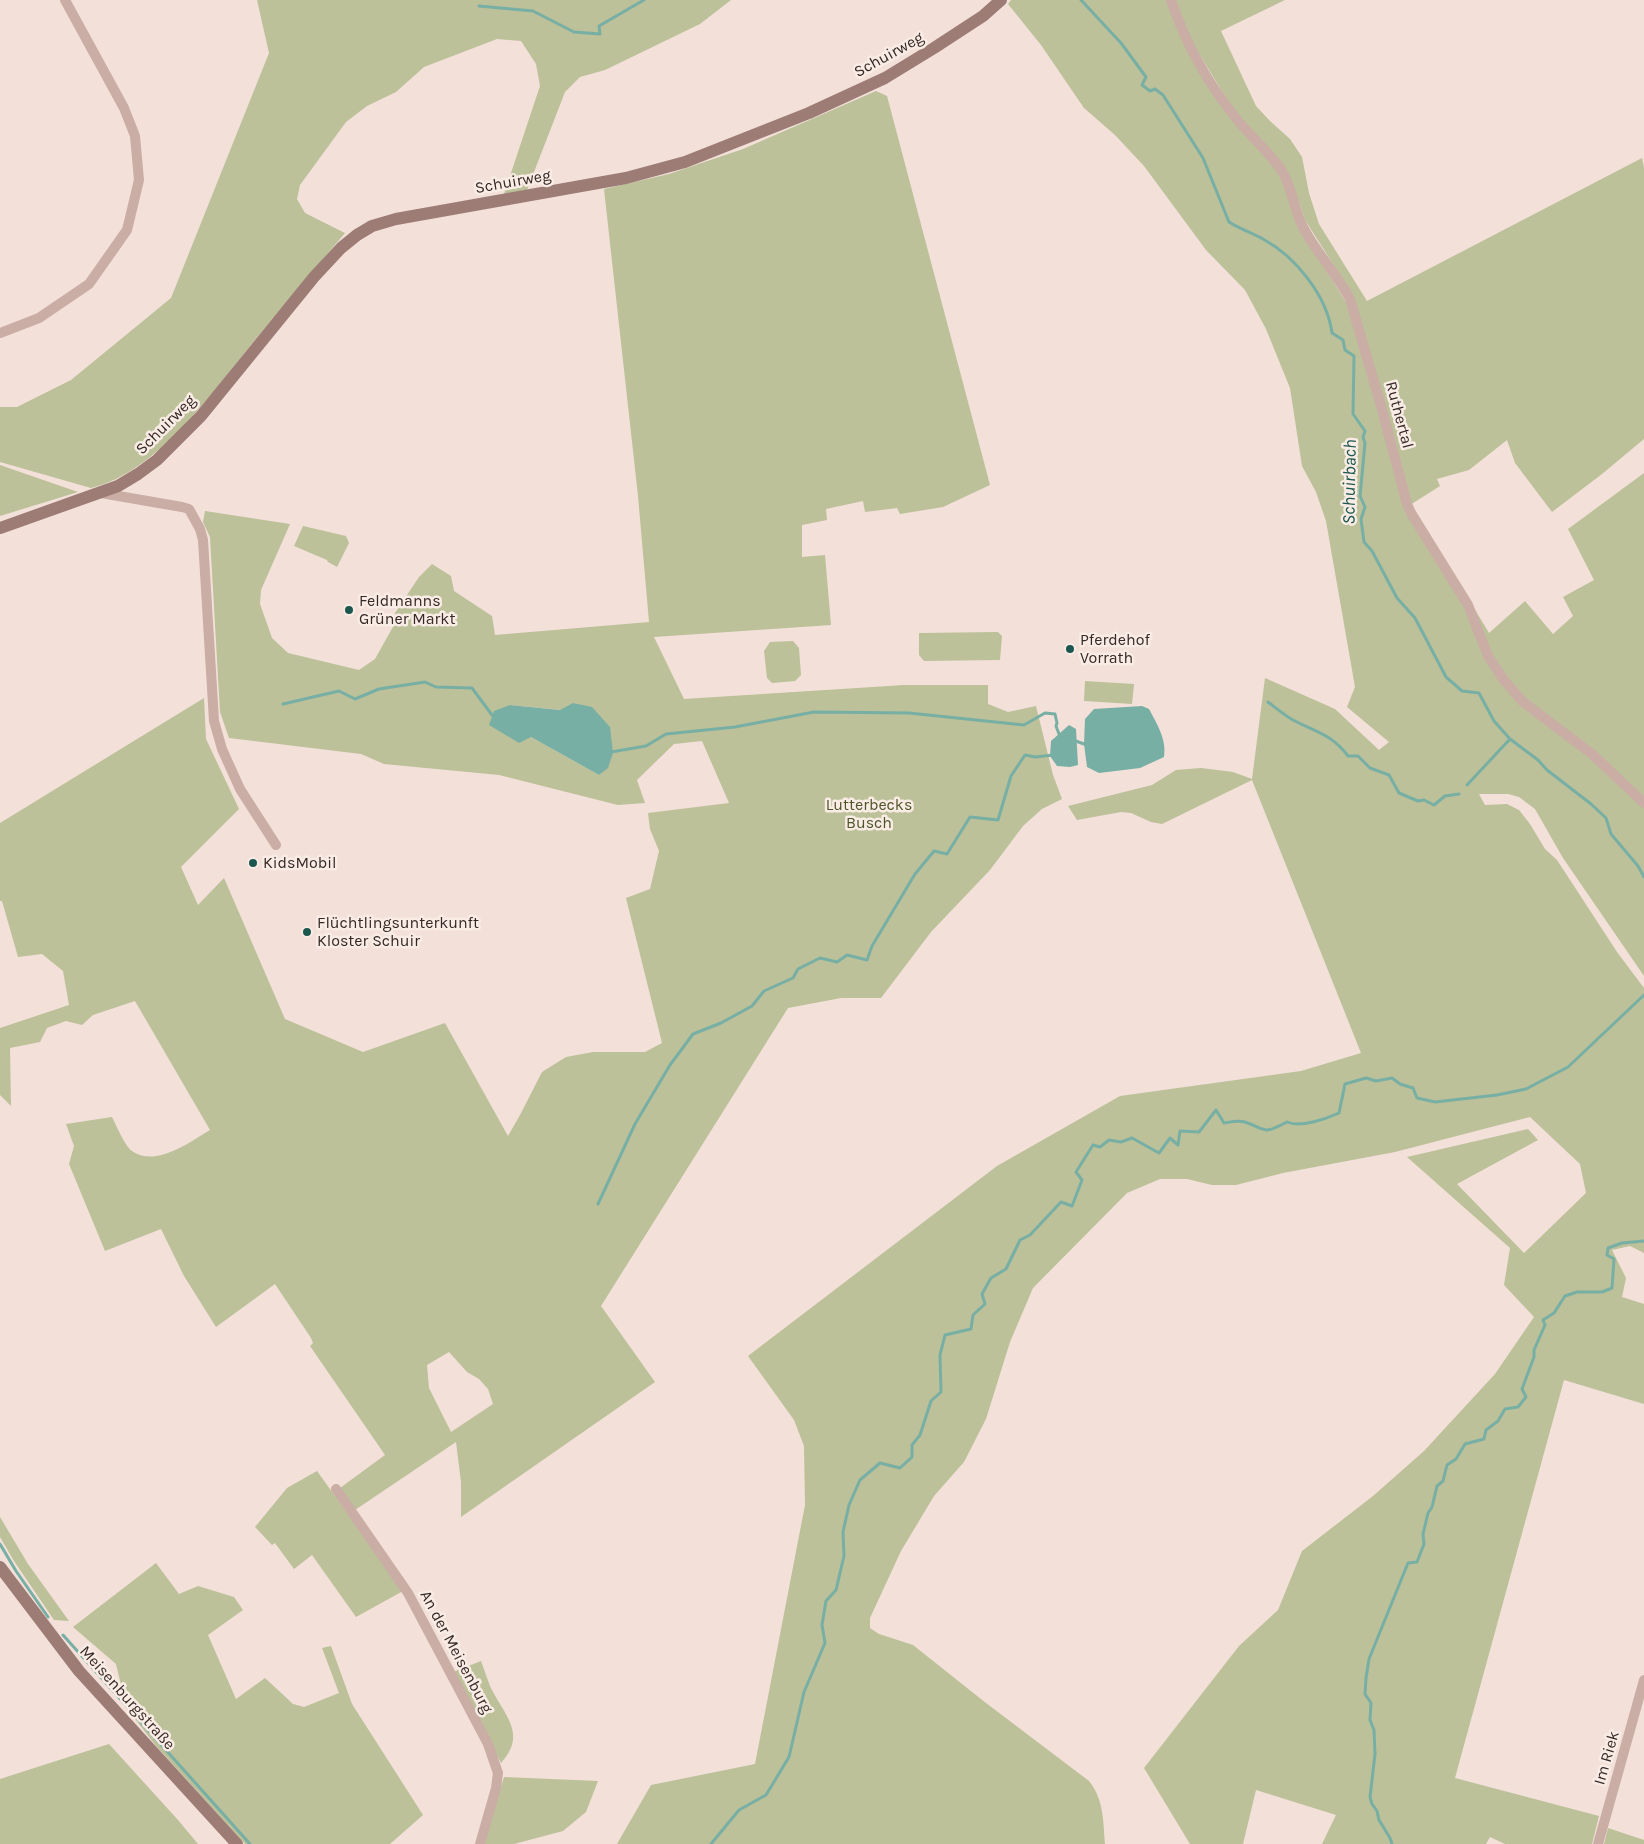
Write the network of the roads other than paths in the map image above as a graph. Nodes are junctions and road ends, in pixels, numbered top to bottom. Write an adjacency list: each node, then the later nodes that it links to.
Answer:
1 (65, 0): 4 (street)
2 (1002, 0): 5 (main road, Schuirweg)
3 (1171, 0): 7 (street, Ruthertal)
4 (0, 333)
5 (101, 493): 6 (main road, Schuirweg); 8 (street, Schuirweg)
6 (0, 528)
7 (1644, 803)
8 (276, 845)
9 (336, 1490): 13 (street, An der Meisenburg)
10 (0, 1567): 12 (main road, Meisenburgstraße)
11 (1644, 1680): 14 (street, Im Riek)
12 (237, 1844)
13 (480, 1844)
14 (1598, 1844)

